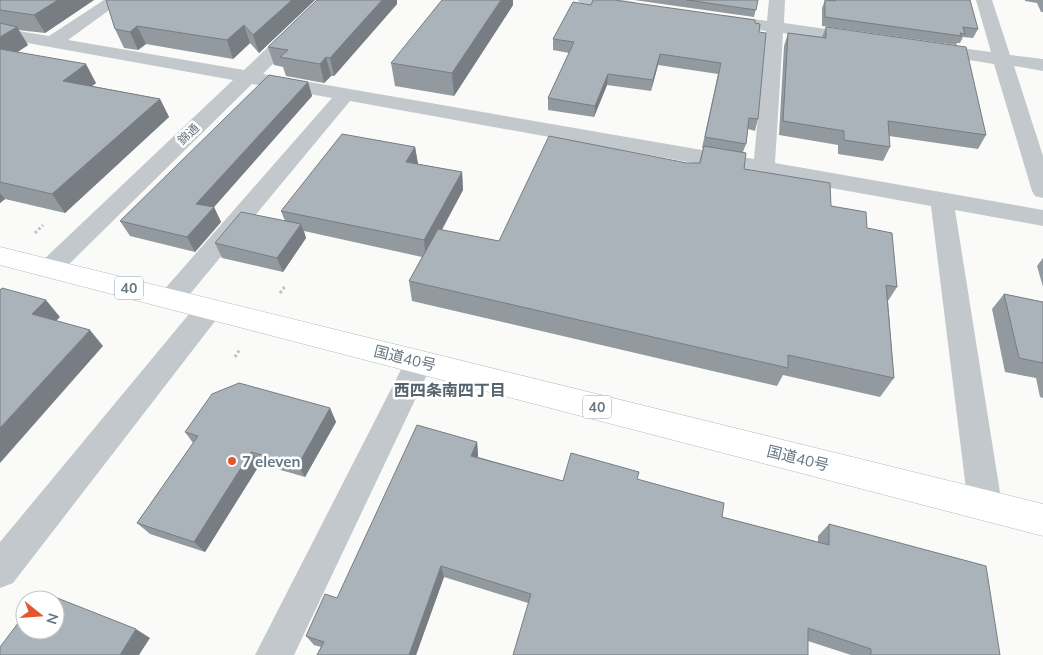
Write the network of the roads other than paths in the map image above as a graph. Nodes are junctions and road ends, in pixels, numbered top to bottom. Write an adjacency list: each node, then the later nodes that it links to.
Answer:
1 (115, 0): 10 (street)
2 (328, 0): 15 (street, 錦通)
3 (586, 0): 6 (street)
4 (777, 0): 8 (street)
5 (984, 0): 13 (street)
6 (642, 8)
7 (708, 18): 8 (street)
8 (774, 27): 11 (street); 17 (street)
9 (0, 33): 10 (street)
10 (52, 42): 15 (street)
11 (879, 42)
12 (917, 47): 13 (street)
13 (1003, 59): 14 (street); 18 (street)
14 (1043, 65)
15 (246, 77): 16 (street); 22 (street, 錦通)
16 (346, 94): 17 (street); 23 (street)
17 (764, 168): 19 (street)
18 (1043, 191)
19 (942, 201): 20 (street); 26 (street)
20 (1043, 218)
21 (0, 256): 22 (highway, 国道40号 / 40)
22 (50, 268): 23 (highway, 国道40号 / 40)
23 (171, 299): 24 (highway, 国道40号 / 40)
24 (209, 309): 25 (highway, 国道40号 / 40); 28 (street)
25 (419, 362): 26 (highway, 国道40号 / 40); 29 (street)
26 (985, 505): 27 (highway, 国道40号 / 40)
27 (1042, 522)
28 (0, 570)
29 (274, 655)

